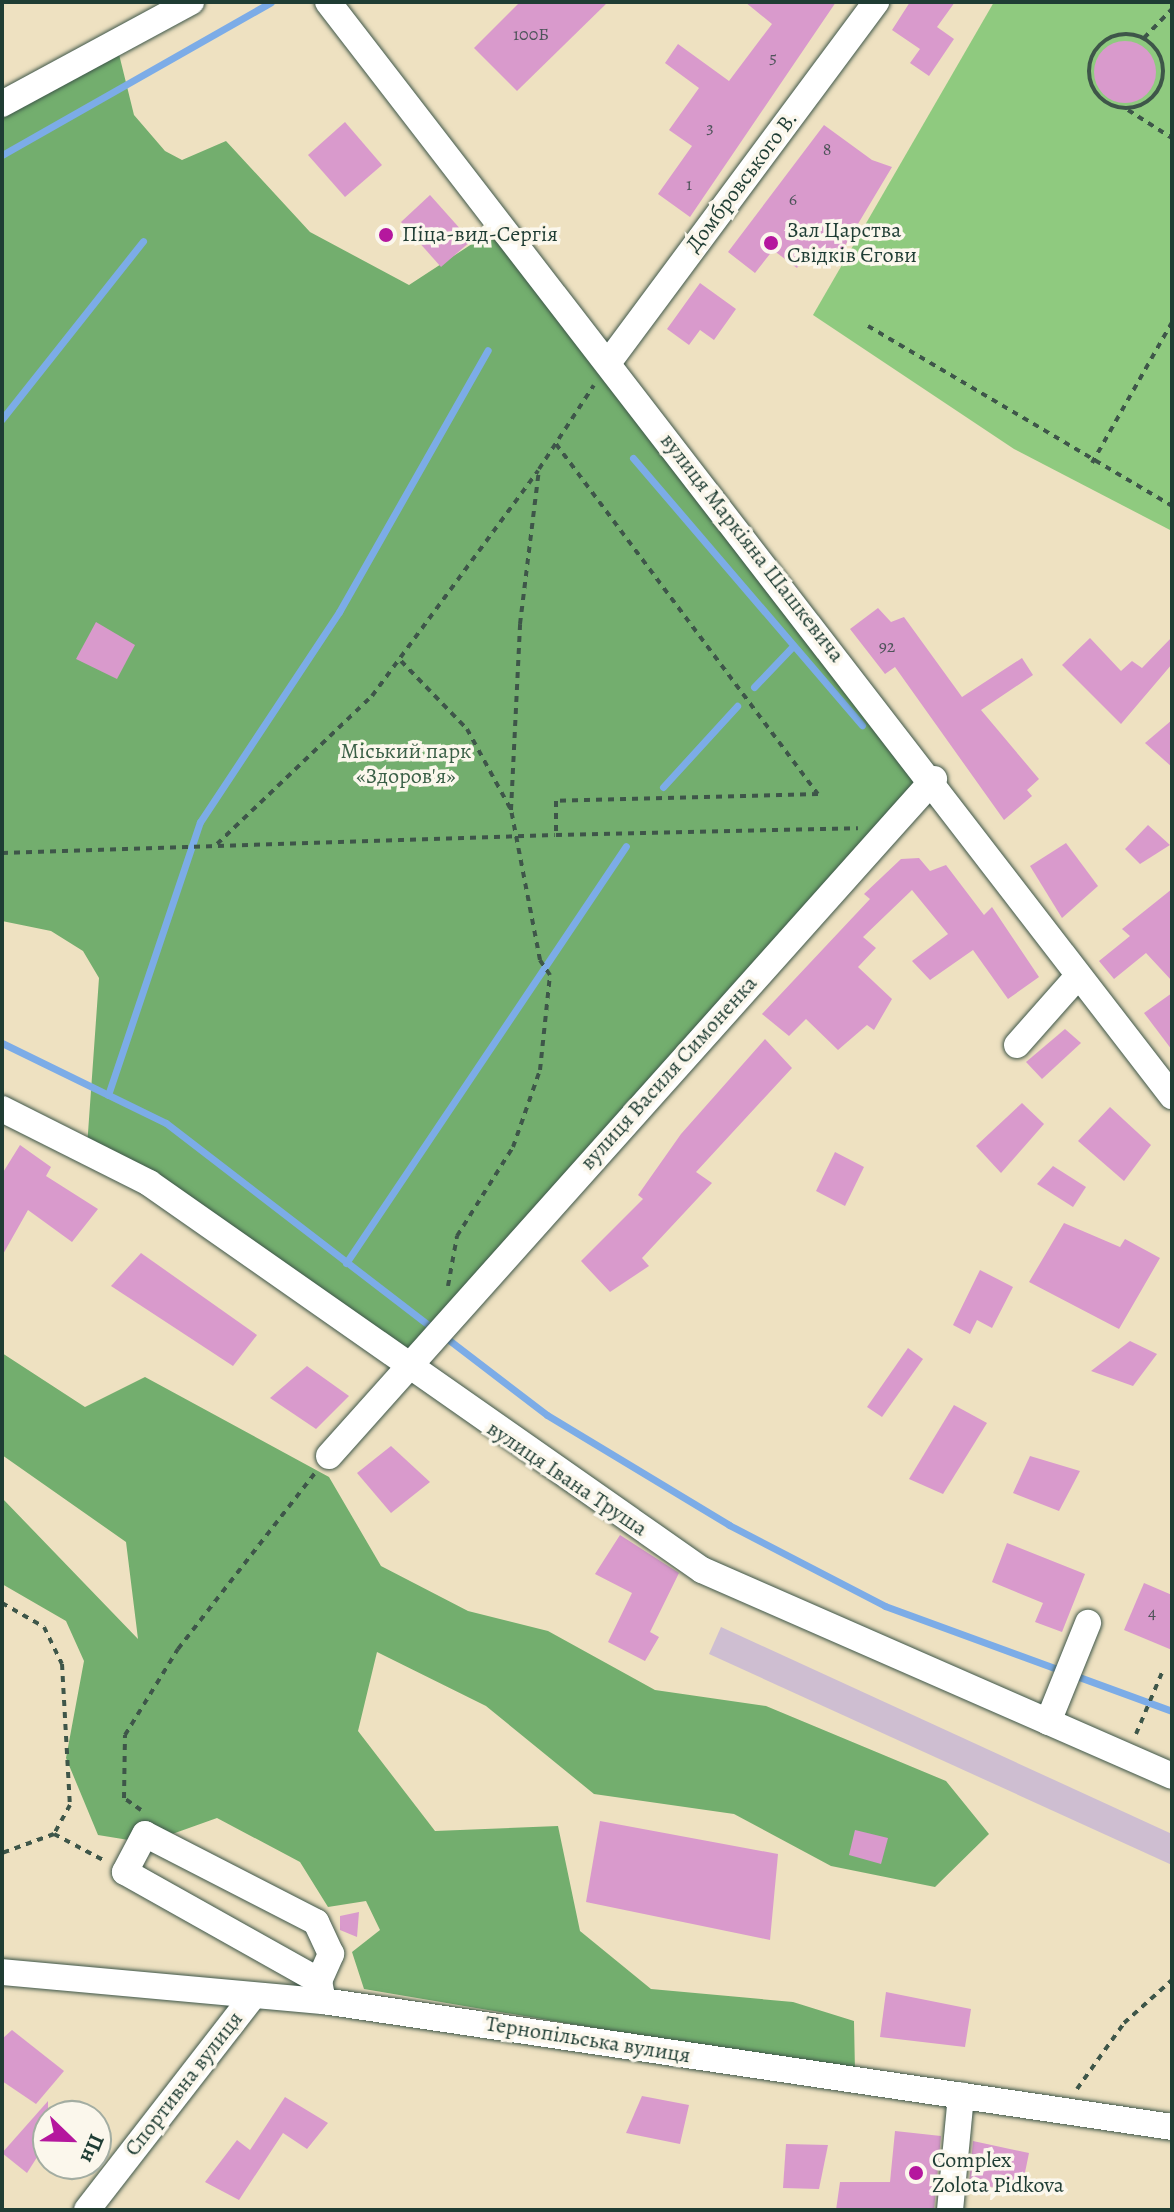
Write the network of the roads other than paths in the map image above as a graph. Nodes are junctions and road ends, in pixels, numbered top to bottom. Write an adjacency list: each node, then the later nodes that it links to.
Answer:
1 (191, 2): 4 (street)
2 (328, 2): 5 (street, вулиця Маркіяна Шашкевича)
3 (876, 2): 5 (street, Домбровського В.)
4 (2, 104)
5 (608, 363): 6 (street, вулиця Маркіяна Шашкевича)
6 (934, 779): 7 (street, вулиця Маркіяна Шашкевича); 11 (street, вулиця Василя Симоненка)
7 (1078, 976): 8 (street); 9 (street, вулиця Маркіяна Шашкевича)
8 (1017, 1045)
9 (1172, 1096)
10 (2, 1109): 11 (street, вулиця Івана Труша)
11 (409, 1371): 12 (street, вулиця Василя Симоненка); 14 (street, вулиця Івана Труша)
12 (329, 1456)
13 (1088, 1623): 14 (street)
14 (1048, 1722): 15 (street, вулиця Івана Труша)
15 (1172, 1776)
16 (2, 1972): 18 (street, Тернопільська вулиця)
17 (321, 1991): 17 (street); 18 (street, Тернопільська вулиця); 19 (street, Тернопільська вулиця)
18 (252, 1997): 21 (street, Спортивна вулиця)
19 (961, 2096): 20 (street, Тернопільська вулиця); 22 (street)
20 (1172, 2127)
21 (87, 2210)
22 (950, 2210)

